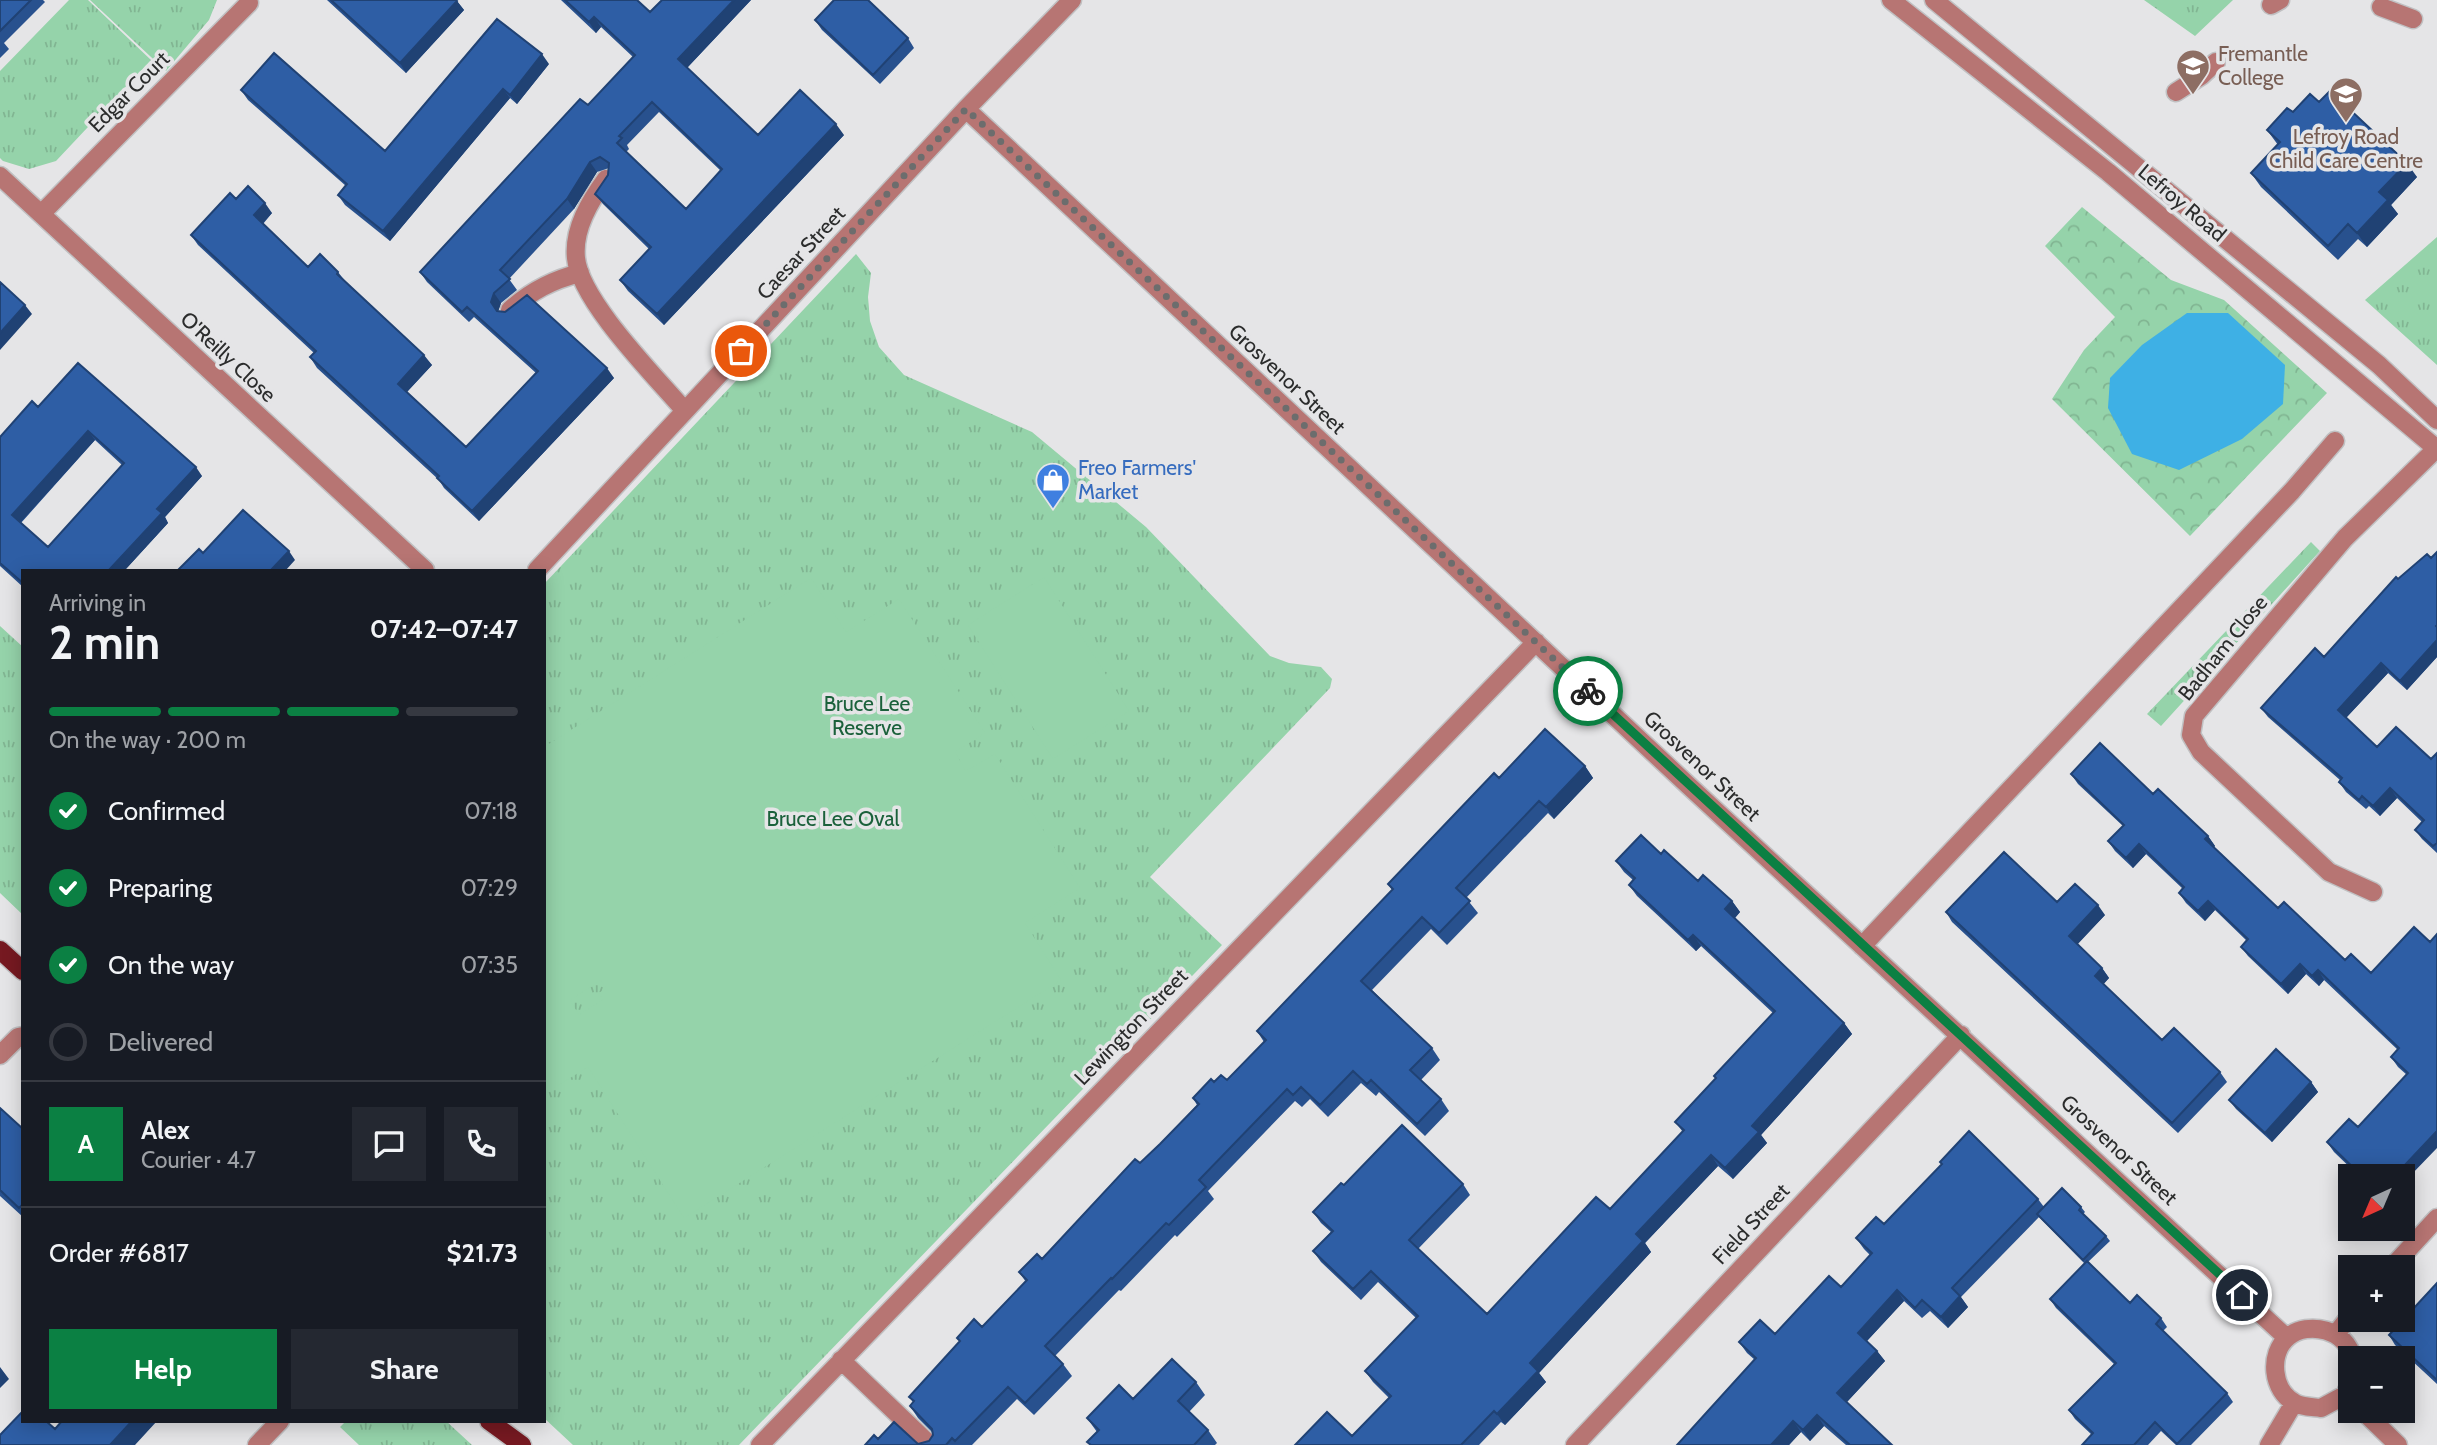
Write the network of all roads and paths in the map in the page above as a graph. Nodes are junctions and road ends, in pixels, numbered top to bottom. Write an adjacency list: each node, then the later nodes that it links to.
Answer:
1 (1072, 0): 9 (street, Caesar Street)
2 (1891, 0): 18 (street, Lefroy Road)
3 (1934, 0): 16 (street, Lefroy Road)
4 (249, 3): 12 (street, Edgar Court)
5 (2381, 7): 6 (street)
6 (2413, 19)
7 (2216, 62): 8 (street)
8 (2176, 92)
9 (966, 109): 15 (street, Caesar Street); 21 (street, Grosvenor Street)
10 (0, 176): 12 (street, O'Reilly Close)
11 (606, 179): 13 (street)
12 (41, 214): 19 (street, O'Reilly Close)
13 (580, 273): 14 (street); 15 (street)
14 (509, 311)
15 (685, 411): 20 (street, Caesar Street)
16 (2437, 420)
17 (2335, 441): 23 (street)
18 (2437, 449): 22 (street, Badham Close)
19 (424, 569)
20 (538, 569)
21 (1536, 642): 23 (street, Grosvenor Street); 35 (street, Lewington Street)
22 (2373, 892)
23 (1862, 946): 26 (street, Grosvenor Street)
24 (0, 950): 25 (main road)
25 (21, 969)
26 (1961, 1035): 33 (street, Grosvenor Street); 46 (street, Field Street)
27 (21, 1036): 28 (street)
28 (0, 1055)
29 (2437, 1218): 30 (street)
30 (2403, 1255)
31 (2338, 1331): 32 (street)
32 (2336, 1334): 33 (street); 34 (street)
33 (2287, 1338): 37 (street)
34 (2347, 1346)
35 (841, 1360): 44 (street, Lewington Street); 45 (street)
36 (2338, 1399): 37 (street)
37 (2294, 1403): 47 (street)
38 (278, 1423): 42 (street)
39 (492, 1423): 43 (main road)
40 (510, 1423): 43 (main road)
41 (2375, 1423): 48 (street)
42 (257, 1445)
43 (525, 1445)
44 (760, 1445)
45 (930, 1445)
46 (1575, 1445)
47 (2269, 1445)
48 (2398, 1445)

